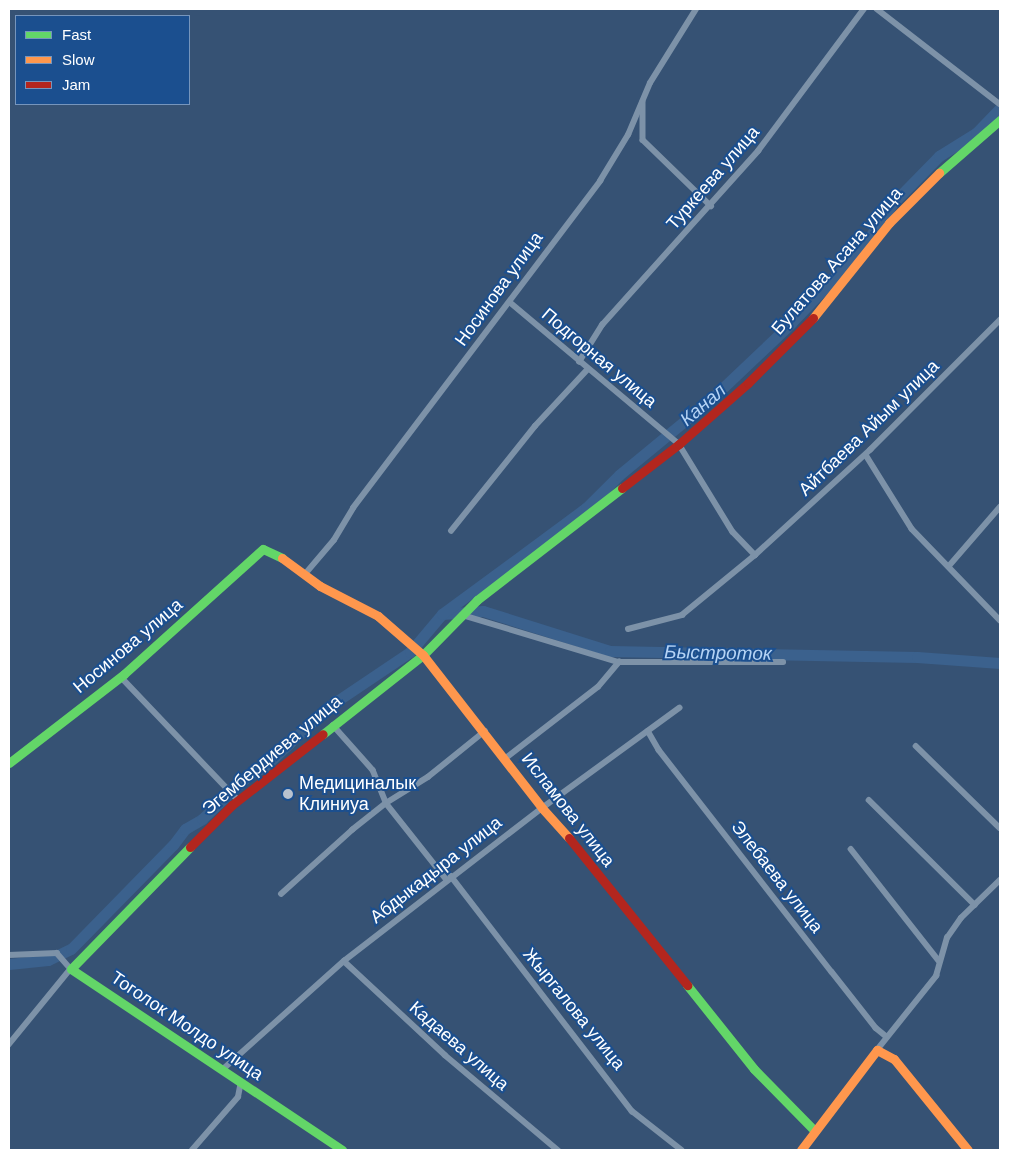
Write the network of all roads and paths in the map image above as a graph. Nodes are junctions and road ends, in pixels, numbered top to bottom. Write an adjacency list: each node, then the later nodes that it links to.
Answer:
1 (696, 9): 4 (street, Носинова улица)
2 (864, 9): 7 (street, Туркеева улица)
3 (877, 9): 5 (street)
4 (643, 98): 7 (street); 8 (street, Носинова улица)
5 (1000, 104)
6 (1000, 120): 12 (street, Булатова Асана улица)
7 (711, 206): 10 (street, Туркеева улица)
8 (511, 303): 10 (street, Подгорная улица); 20 (street, Носинова улица)
9 (1000, 320): 13 (street, Айтбаева Айым улица)
10 (579, 362): 11 (street, Подгорная улица)
11 (587, 370): 12 (street, Подгорная улица); 16 (street)
12 (678, 444): 15 (street, Булатова Асана улица); 18 (street, Подгорная улица)
13 (866, 455): 18 (street, Айтбаева Айым улица); 19 (street)
14 (1000, 507): 19 (street)
15 (583, 519): 21 (street, Эгембердиева улица)
16 (451, 531)
17 (263, 549): 20 (street, Исламова улица); 27 (street, Носинова улица)
18 (755, 555): 23 (street, Айтбаева Айым улица)
19 (949, 566): 22 (street)
20 (306, 573): 24 (street, Исламова улица)
21 (462, 615): 24 (street, Эгембердиева улица); 25 (street)
22 (1000, 620)
23 (628, 629)
24 (423, 655): 29 (street, Эгембердиева улица); 31 (street, Исламова улица)
25 (619, 662): 26 (street); 33 (street)
26 (783, 662)
27 (121, 677): 34 (street, Носинова улица); 35 (street)
28 (679, 708): 30 (street, Абдыкадыра улица)
29 (333, 724): 35 (street, Эгембердиева улица); 37 (street, Жыргалова улица)
30 (648, 731): 38 (street, Абдыкадыра улица); 49 (street, Элебаева улица)
31 (485, 732): 33 (street, Исламова улица); 37 (street)
32 (916, 746): 39 (street)
33 (506, 758): 38 (street, Исламова улица)
34 (9, 763)
35 (238, 800): 48 (street, Эгембердиева улица)
36 (868, 800): 44 (street)
37 (386, 803): 41 (street, Жыргалова улица); 43 (street)
38 (542, 808): 41 (street, Абдыкадыра улица); 54 (street, Исламова улица)
39 (1000, 828)
40 (851, 849): 47 (street)
41 (449, 878): 46 (street, Абдыкадыра улица); 58 (street, Жыргалова улица)
42 (1000, 880): 44 (street)
43 (281, 894)
44 (975, 905): 47 (street)
45 (9, 955): 48 (street, Тоголок Молдо улица)
46 (344, 961): 52 (street, Абдыкадыра улица); 57 (street, Кадаева улица)
47 (938, 961): 49 (street)
48 (71, 969): 50 (street, Эгембердиева улица); 52 (street, Тоголок Молдо улица)
49 (888, 1037): 51 (street)
50 (9, 1046)
51 (877, 1050): 54 (street); 60 (street)
52 (222, 1070): 53 (street, Тоголок Молдо улица)
53 (241, 1082): 55 (street); 56 (street, Тоголок Молдо улица)
54 (815, 1131): 59 (street)
55 (192, 1150)
56 (342, 1150)
57 (558, 1150)
58 (682, 1150)
59 (801, 1150)
60 (968, 1150)

